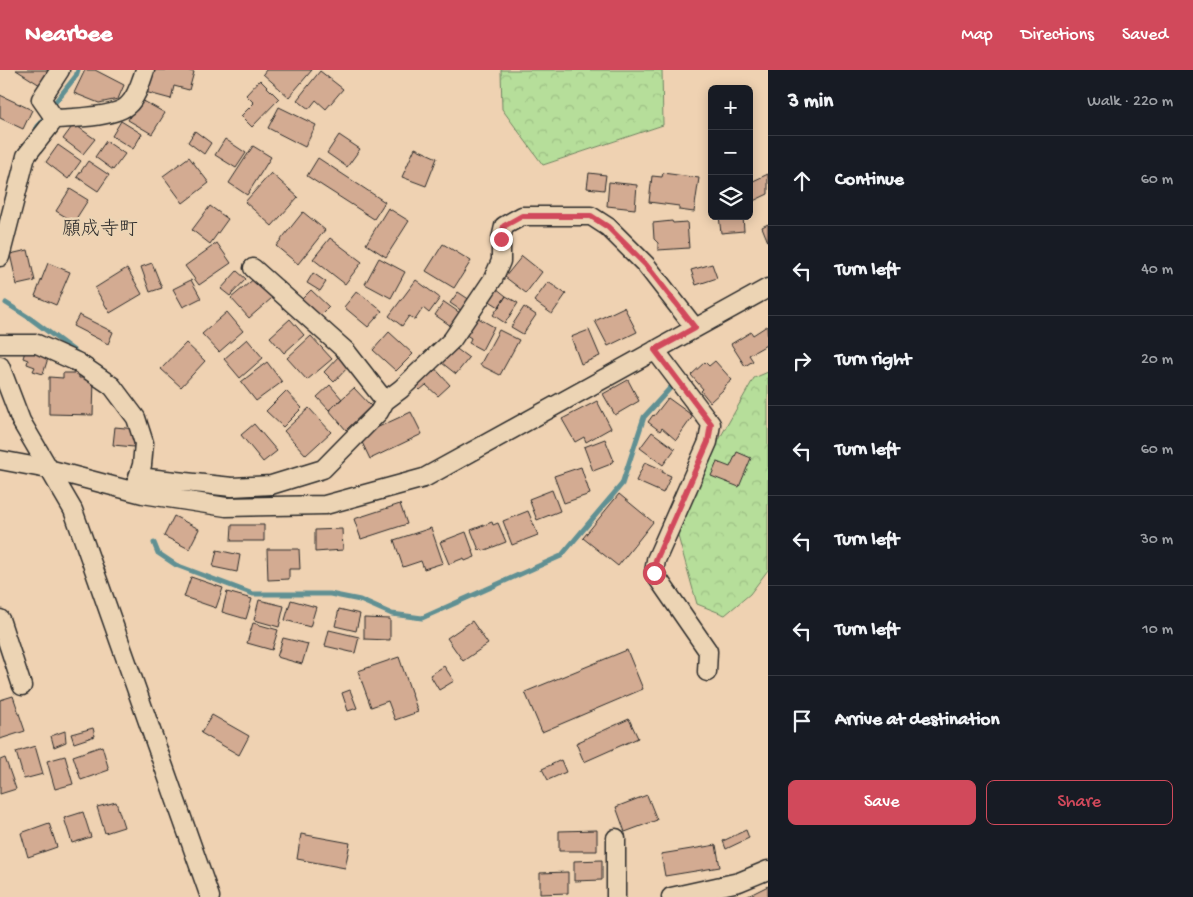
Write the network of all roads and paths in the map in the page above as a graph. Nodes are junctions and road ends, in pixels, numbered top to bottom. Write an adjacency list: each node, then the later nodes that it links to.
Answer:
1 (60, 70): 3 (street)
2 (145, 70): 3 (street)
3 (55, 120): 4 (street)
4 (0, 257)
5 (253, 268): 11 (street)
6 (768, 288): 7 (street)
7 (695, 328): 9 (street); 11 (street)
8 (0, 344): 14 (street)
9 (655, 350): 14 (street); 16 (street)
10 (0, 366): 13 (street)
11 (385, 401): 14 (street)
12 (0, 460): 13 (street)
13 (48, 469): 14 (street); 20 (street)
14 (136, 484)
15 (0, 619): 17 (street)
16 (707, 672)
17 (22, 686)
18 (616, 838): 21 (street)
19 (768, 870): 22 (street)
20 (210, 897)
21 (616, 897)
22 (671, 897)

